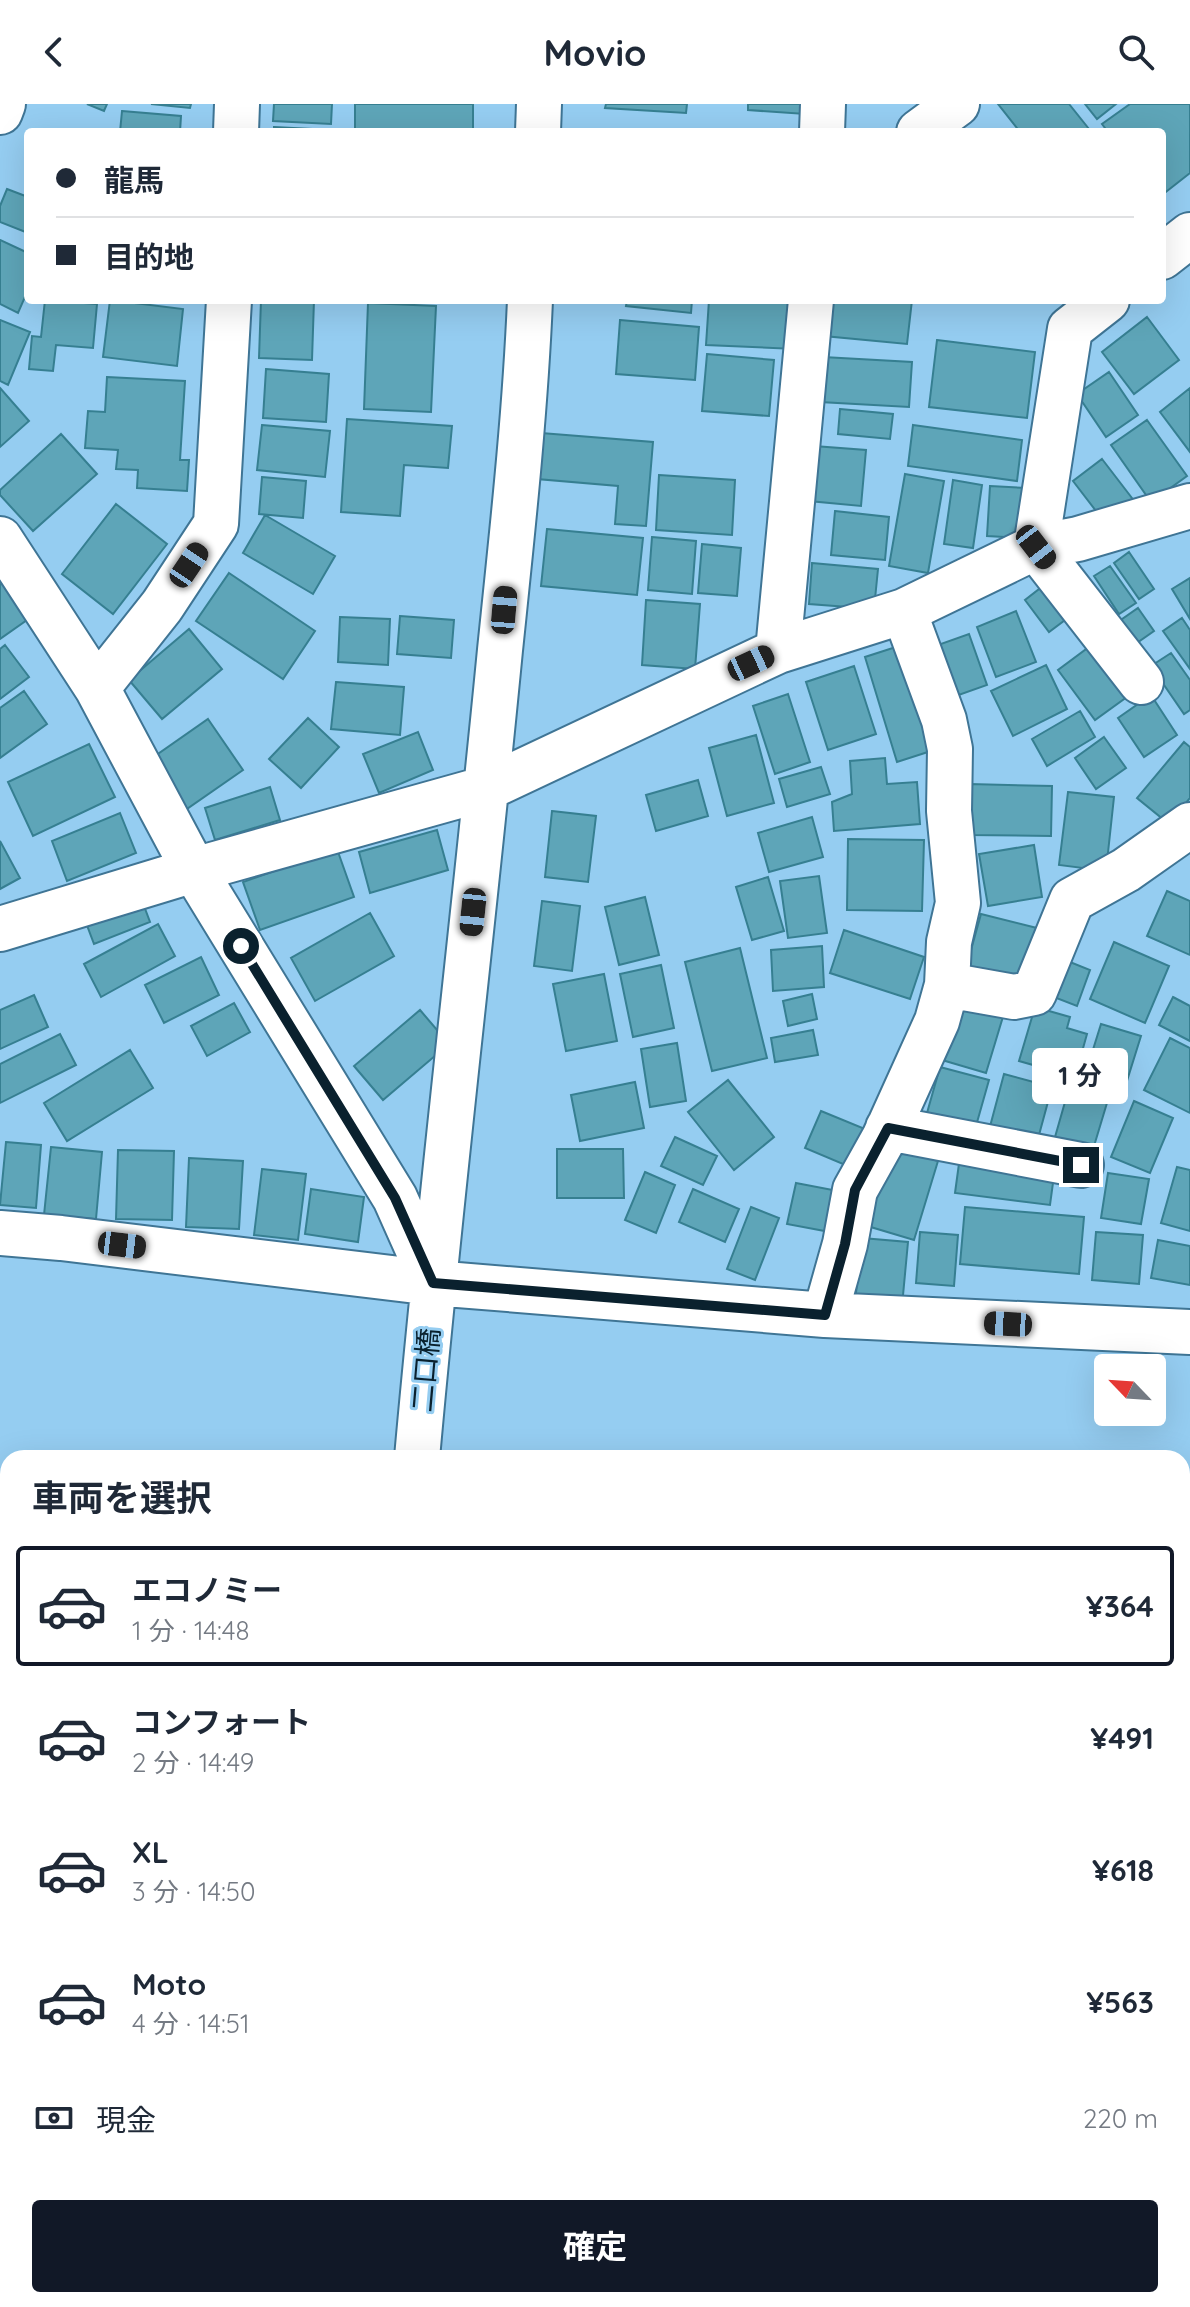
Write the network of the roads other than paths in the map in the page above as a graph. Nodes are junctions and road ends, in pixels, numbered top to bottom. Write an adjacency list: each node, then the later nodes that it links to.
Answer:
1 (3, 104): 6 (street)
2 (237, 104): 7 (street)
3 (539, 104): 8 (street)
4 (823, 104): 9 (street)
5 (957, 104): 10 (street)
6 (0, 112)
7 (236, 128)
8 (538, 128)
9 (822, 128)
10 (924, 128)
11 (1190, 235): 12 (street)
12 (1166, 254)
13 (229, 304): 23 (street)
14 (530, 304): 24 (street, 二口橋)
15 (811, 304): 21 (street)
16 (1102, 304): 19 (street)
17 (1190, 506): 19 (street)
18 (0, 539): 23 (street)
19 (1036, 547): 20 (street); 22 (street)
20 (904, 611): 21 (street); 28 (street)
21 (778, 651): 24 (street)
22 (1141, 682)
23 (97, 688): 26 (street)
24 (487, 788): 26 (street); 32 (street, 二口橋)
25 (1190, 825): 28 (street)
26 (194, 870): 27 (street); 32 (street)
27 (0, 929)
28 (947, 985): 29 (street)
29 (888, 1128): 30 (street); 33 (street)
30 (1081, 1165)
31 (0, 1233): 32 (street)
32 (433, 1283): 33 (street); 35 (street, 二口橋)
33 (825, 1315): 34 (street)
34 (1190, 1332)
35 (418, 1450)

